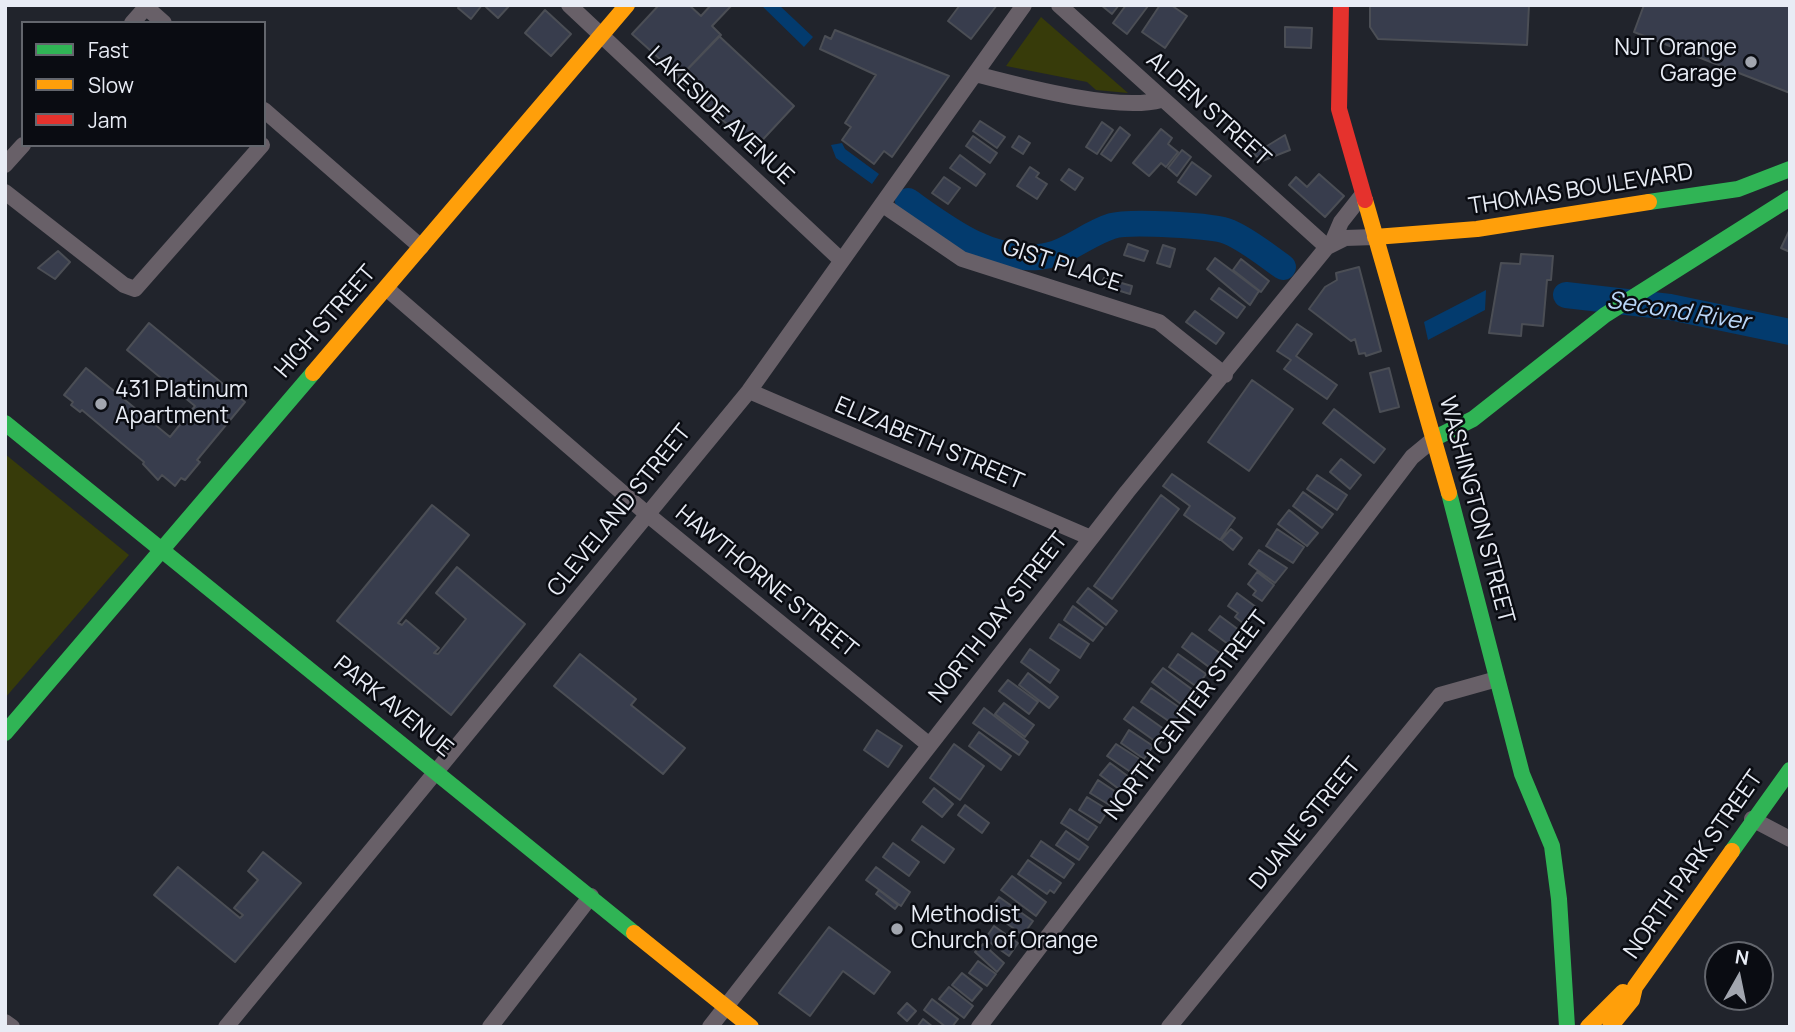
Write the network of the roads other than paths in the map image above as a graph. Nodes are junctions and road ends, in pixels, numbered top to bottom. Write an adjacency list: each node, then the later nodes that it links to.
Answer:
1 (569, 5): 9 (street, LAKESIDE AVENUE)
2 (627, 5): 9 (main road, HIGH STREET)
3 (1024, 5): 10 (street, CLEVELAND STREET)
4 (1059, 5): 11 (street, ALDEN STREET)
5 (1341, 5): 20 (main road, WASHINGTON STREET)
6 (147, 6): 7 (street); 8 (street)
7 (134, 21)
8 (162, 21)
9 (601, 36): 25 (main road, HIGH STREET); 26 (street, LAKESIDE AVENUE)
10 (975, 74): 11 (street); 22 (street, CLEVELAND STREET)
11 (1161, 100): 24 (street, ALDEN STREET)
12 (266, 112): 13 (street)
13 (281, 124): 14 (street); 25 (street)
14 (266, 141)
15 (21, 147): 17 (street)
16 (260, 147): 19 (street)
17 (5, 165)
18 (1790, 169): 23 (main road, THOMAS BOULEVARD)
19 (5, 192)
20 (1363, 194): 23 (main road, WASHINGTON STREET); 24 (street, NORTH DAY STREET)
21 (1790, 198): 31 (main road)
22 (883, 205): 26 (street, CLEVELAND STREET); 28 (street, GIST PLACE)
23 (1375, 237): 24 (street); 31 (main road, WASHINGTON STREET)
24 (1330, 245): 28 (street, NORTH DAY STREET)
25 (421, 247): 27 (main road, HIGH STREET)
26 (841, 260): 29 (street, CLEVELAND STREET)
27 (386, 288): 32 (street, HAWTHORNE STREET); 34 (main road, HIGH STREET)
28 (1225, 375): 33 (street, NORTH DAY STREET)
29 (749, 391): 32 (street, CLEVELAND STREET); 33 (street, ELIZABETH STREET)
30 (5, 423): 34 (main road, PARK AVENUE)
31 (1436, 438): 35 (main road, WASHINGTON STREET); 51 (street, NORTH CENTER STREET)
32 (647, 514): 37 (street, HAWTHORNE STREET); 39 (street, CLEVELAND STREET)
33 (1091, 538): 37 (street, NORTH DAY STREET)
34 (162, 550): 36 (main road, HIGH STREET); 39 (main road, PARK AVENUE)
35 (1497, 679): 52 (street, DUANE STREET); 53 (main road, WASHINGTON STREET)
36 (5, 733)
37 (928, 744): 44 (street, NORTH DAY STREET)
38 (1790, 769): 40 (main road, NORTH PARK STREET)
39 (436, 772): 42 (main road, PARK AVENUE); 47 (street, CLEVELAND STREET)
40 (1752, 819): 41 (street); 43 (main road, NORTH PARK STREET)
41 (1790, 839)
42 (591, 896): 44 (main road, PARK AVENUE); 48 (street)
43 (1635, 987): 54 (main road, NORTH PARK STREET); 55 (main road, NORTH PARK STREET)
44 (726, 1006): 49 (street, NORTH DAY STREET); 50 (main road, PARK AVENUE)
45 (5, 1021): 46 (street)
46 (12, 1027)
47 (226, 1027)
48 (490, 1027)
49 (709, 1027)
50 (751, 1027)
51 (979, 1027)
52 (1169, 1027)
53 (1567, 1027)
54 (1588, 1027)
55 (1610, 1027)

